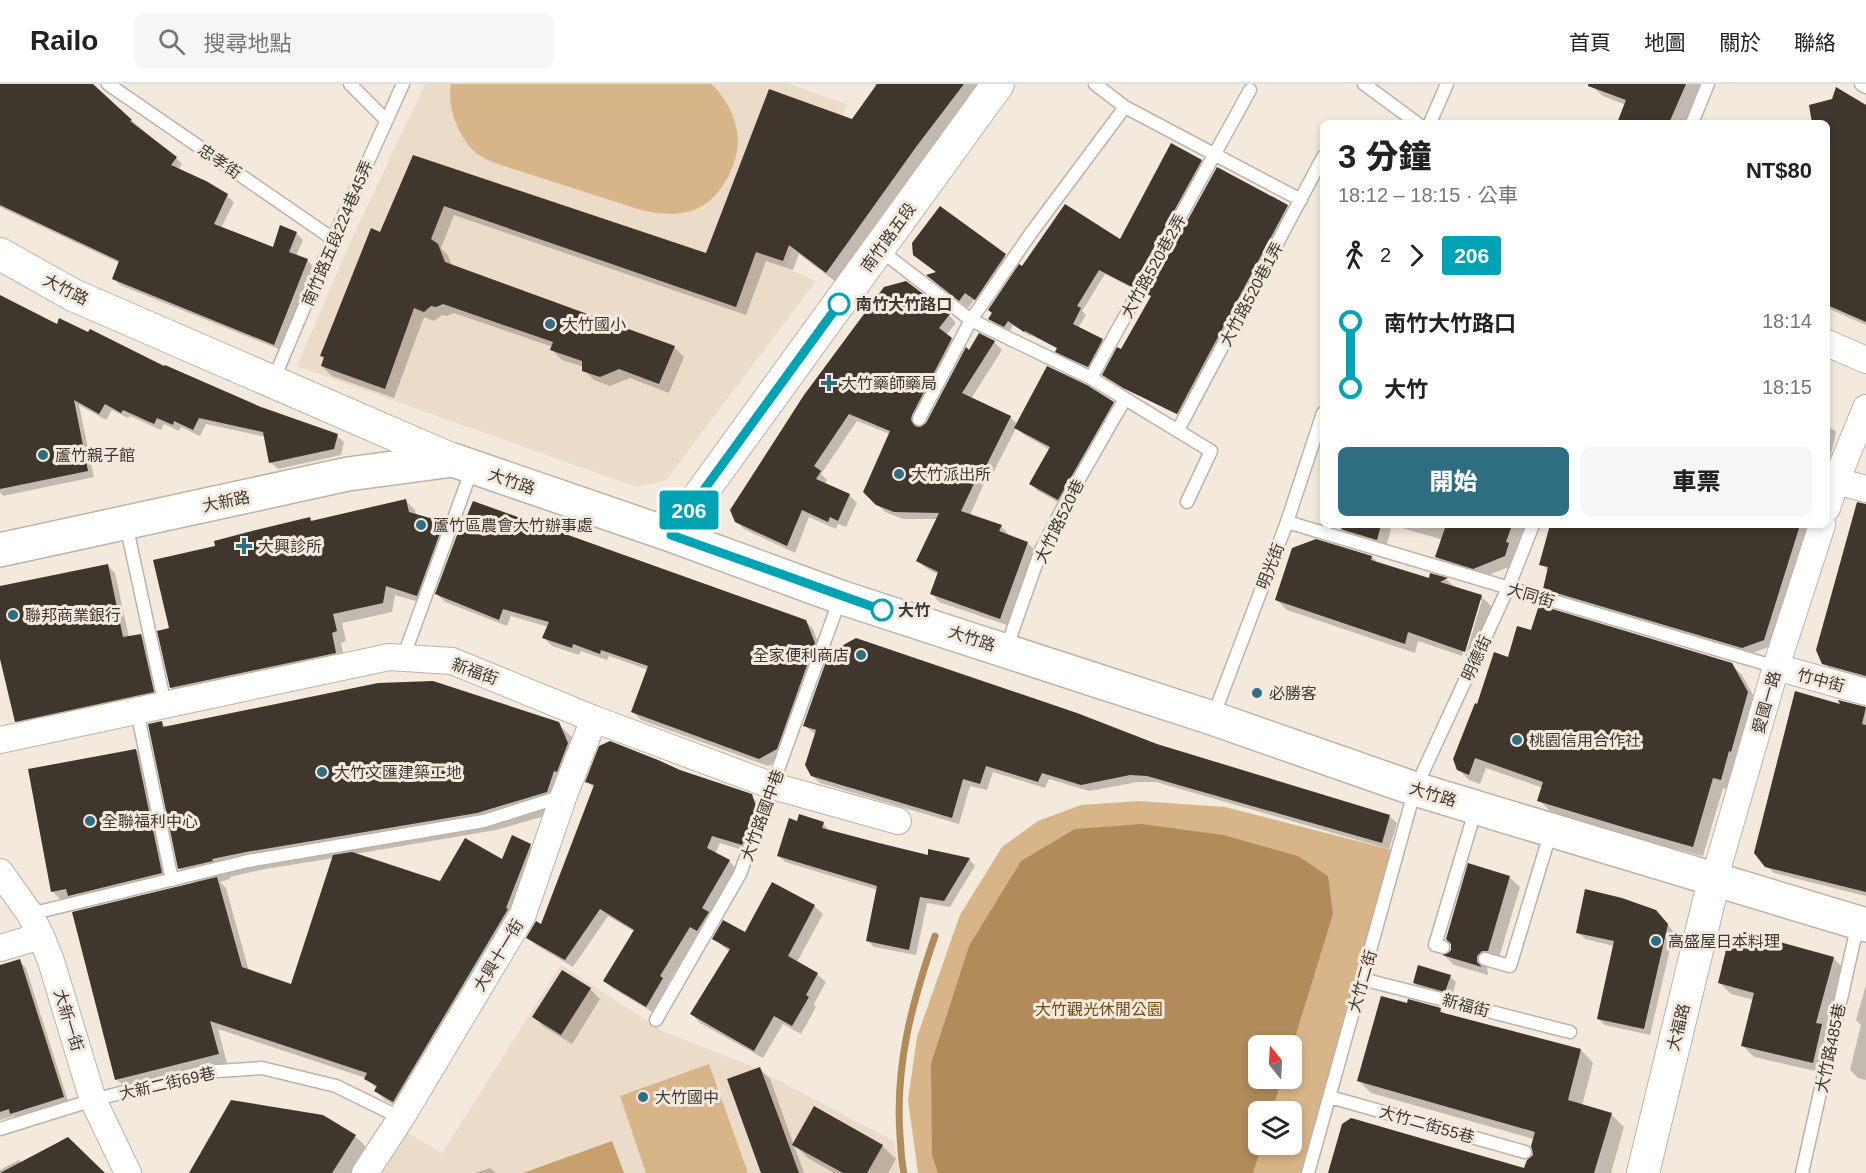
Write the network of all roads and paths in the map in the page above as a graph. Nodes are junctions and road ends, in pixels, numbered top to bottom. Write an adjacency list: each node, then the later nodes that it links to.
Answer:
1 (108, 84): 20 (lane, 忠孝街)
2 (350, 84): 13 (lane)
3 (403, 84): 13 (lane, 南竹路五段224巷45弄)
4 (998, 84): 21 (street, 南竹路五段)
5 (1095, 84): 12 (lane)
6 (1364, 84): 14 (lane)
7 (1447, 84): 15 (lane)
8 (1708, 84): 16 (lane)
9 (1861, 84): 10 (lane)
10 (1866, 87)
11 (1250, 90): 17 (lane, 大竹路520巷2弄)
12 (1125, 107): 17 (lane); 23 (lane)
13 (386, 120): 20 (lane, 南竹路五段224巷45弄)
14 (1413, 120)
15 (1431, 120)
16 (1693, 120)
17 (1214, 154): 19 (lane); 26 (lane, 大竹路520巷2弄)
18 (1320, 163): 19 (lane, 大竹路520巷1弄)
19 (1301, 200): 32 (lane, 大竹路520巷1弄)
20 (333, 239): 27 (lane, 南竹路五段224巷45弄)
21 (879, 249): 23 (lane); 41 (street, 南竹路五段)
22 (0, 254): 27 (street, 大竹路)
23 (971, 320): 26 (lane); 30 (lane)
24 (1830, 344): 25 (street)
25 (1866, 360)
26 (1091, 378): 28 (lane)
27 (273, 382): 33 (street, 大竹路)
28 (1125, 399): 32 (lane); 45 (lane, 大竹路520巷)
29 (1866, 408): 34 (street)
30 (919, 419)
31 (1320, 422): 37 (lane, 明光街)
32 (1178, 430): 36 (lane)
33 (463, 464): 38 (main road, 大新路); 41 (main road, 大竹路); 46 (lane)
34 (1831, 480): 35 (street)
35 (1866, 489)
36 (1187, 502)
37 (1287, 522): 43 (lane, 大同街); 51 (lane, 明光街)
38 (126, 523): 42 (main road, 大新路); 49 (lane)
39 (1532, 528): 43 (lane, 明德街)
40 (1821, 528): 47 (street, 愛國一路)
41 (671, 535): 44 (main road, 大竹路)
42 (0, 550)
43 (1508, 588): 47 (lane, 大同街); 55 (lane, 明德街)
44 (840, 597): 45 (main road, 大竹路); 54 (lane, 大竹路國中巷)
45 (1006, 649): 51 (main road, 大竹路)
46 (403, 658): 49 (street, 新福街); 52 (street, 新福街)
47 (1776, 668): 48 (street, 竹中街); 62 (street, 愛國一路)
48 (1866, 693)
49 (165, 705): 50 (street, 新福街)
50 (137, 711): 53 (street, 新福街); 61 (lane)
51 (1212, 718): 55 (main road, 大竹路)
52 (594, 720): 54 (street, 新福街); 56 (street, 大興十一街)
53 (0, 740)
54 (773, 786): 58 (street, 新福街); 69 (lane, 大竹路國中巷)
55 (1415, 789): 57 (main road, 大竹路); 68 (lane, 大竹二街)
56 (564, 795): 61 (lane); 73 (street, 大興十一街)
57 (1476, 807): 59 (main road, 大竹路); 65 (lane)
58 (898, 821)
59 (1551, 830): 62 (main road, 大竹路); 67 (lane)
60 (0, 872): 64 (street, 大新一街)
61 (172, 880): 64 (lane)
62 (1714, 880): 63 (main road, 大竹路); 79 (street, 大福路)
63 (1862, 923): 80 (lane, 大竹路485巷)
64 (35, 925): 66 (street); 72 (street, 大新一街)
65 (1443, 947)
66 (0, 948)
67 (1485, 959)
68 (1362, 979): 70 (lane, 新福街); 71 (lane, 大竹二街)
69 (656, 1020)
70 (1570, 1032)
71 (1330, 1097): 75 (lane, 大竹二街55巷); 78 (lane, 大竹二街)
72 (93, 1100): 73 (lane, 大新二街69巷); 74 (lane, 大新二街69巷); 76 (street, 大新一街)
73 (401, 1118): 77 (street, 大興十一街)
74 (0, 1129)
75 (1525, 1152)
76 (128, 1173)
77 (365, 1173)
78 (1308, 1173)
79 (1643, 1173)
80 (1802, 1173)

